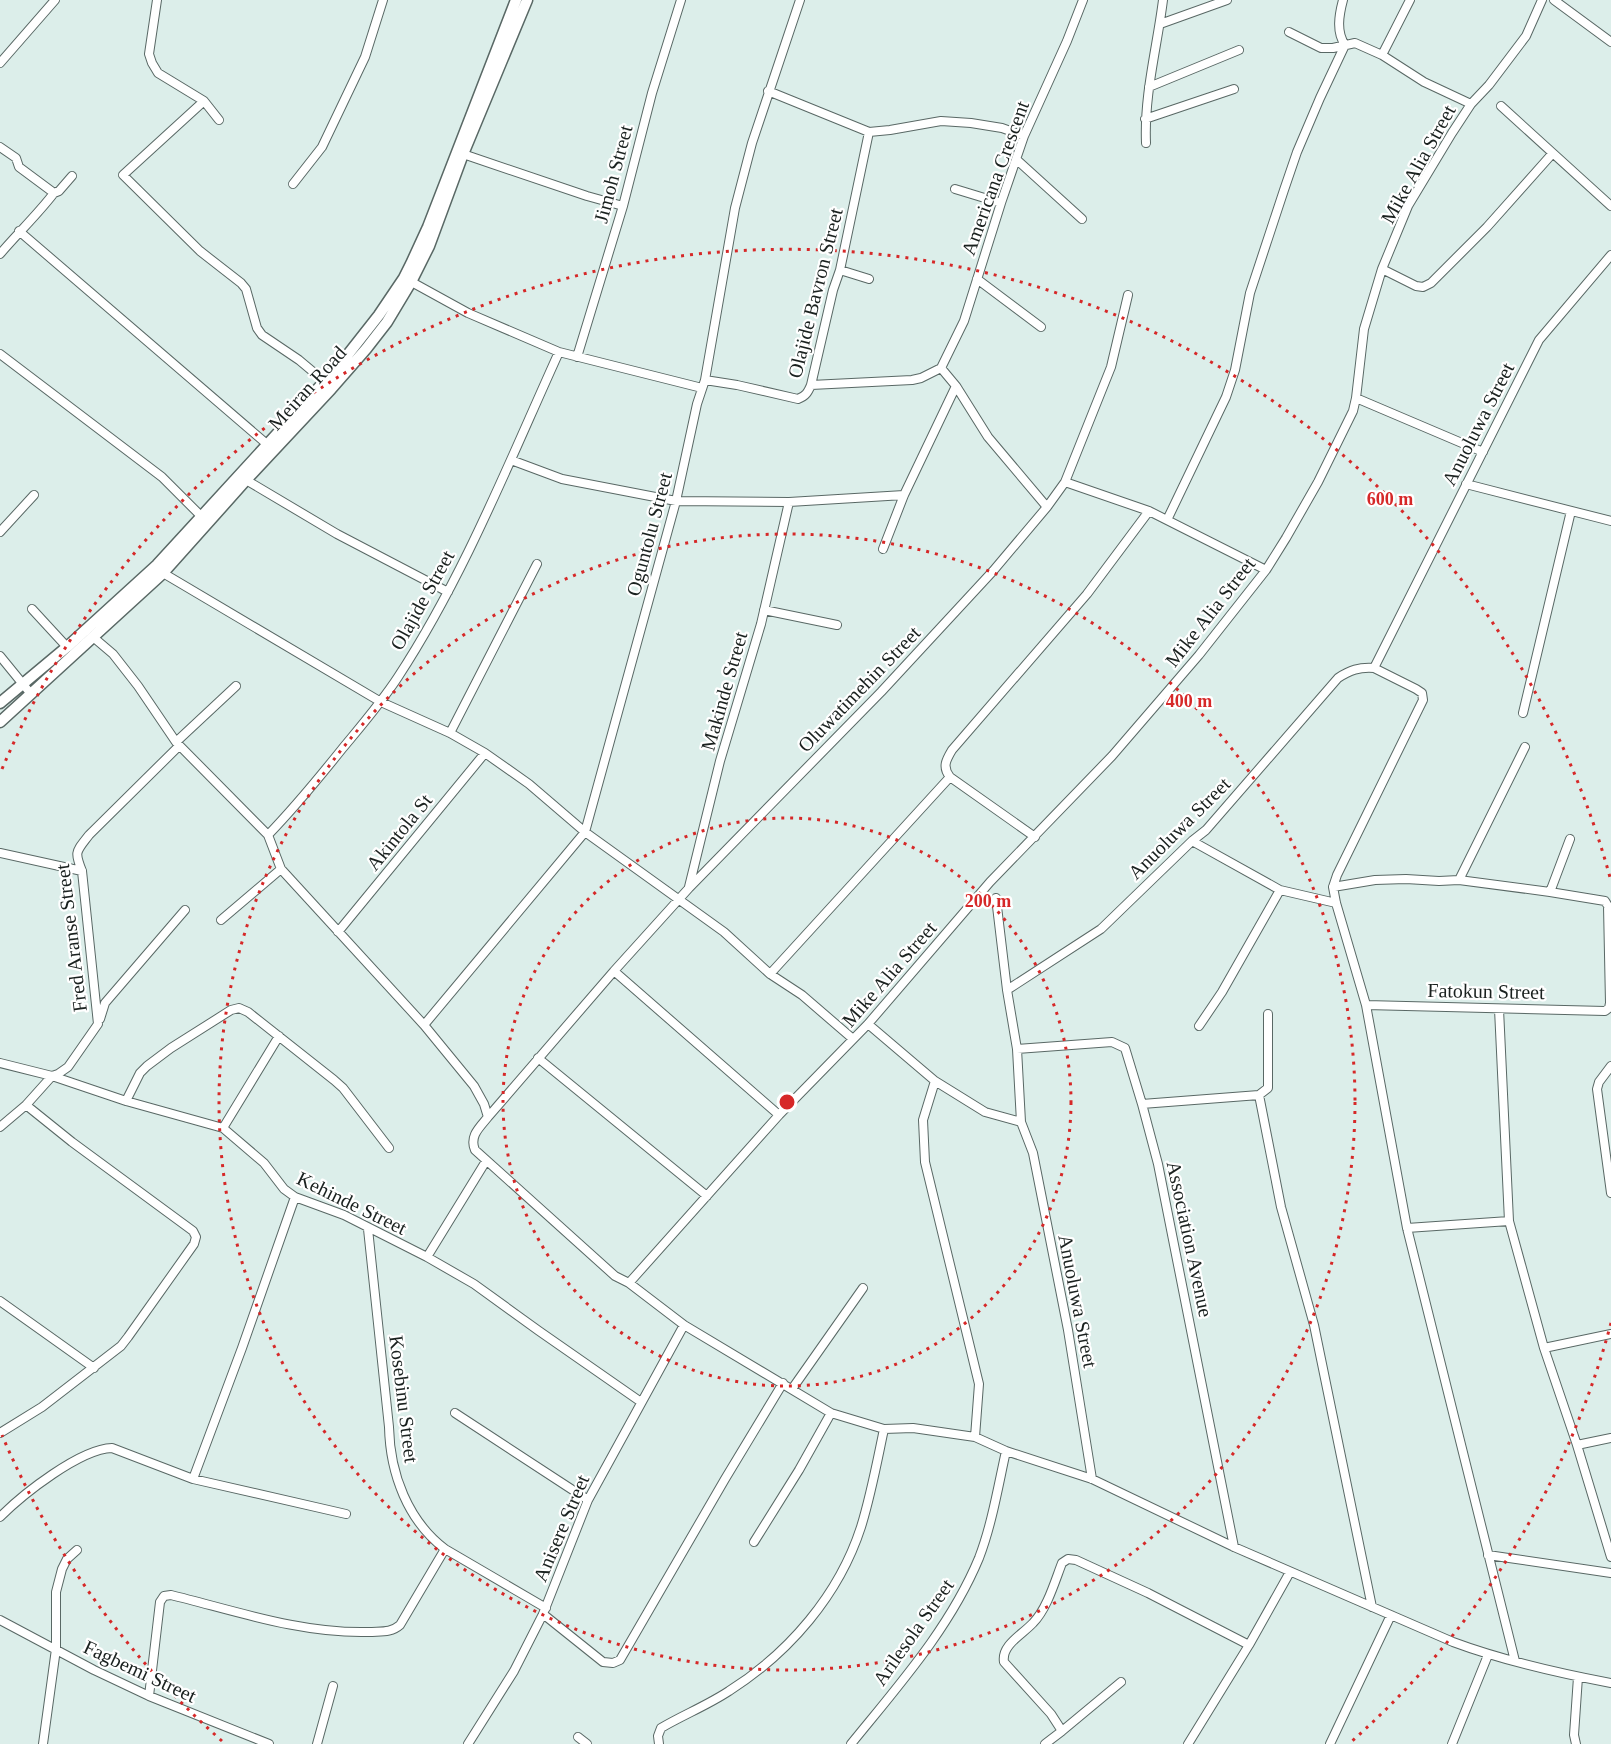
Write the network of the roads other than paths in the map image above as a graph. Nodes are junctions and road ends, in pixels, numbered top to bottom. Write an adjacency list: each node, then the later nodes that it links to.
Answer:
1 (55, 0): 21 (street)
2 (157, 0): 25 (street)
3 (383, 0): 38 (street)
4 (516, 0): 52 (main road, Meiran Road)
5 (527, 0): 34 (main road, Meiran Road)
6 (681, 0): 42 (street, Jimoh Street)
7 (800, 0): 24 (street, Oguntolu Street)
8 (1083, 0): 31 (street, Americana Crescent)
9 (1163, 0): 15 (street)
10 (1227, 0): 15 (street)
11 (1343, 0): 18 (street)
12 (1410, 0): 20 (street)
13 (1542, 0): 26 (street, Mike Alia Street)
14 (1554, 0): 17 (street)
15 (1160, 24): 22 (street)
16 (1289, 32): 18 (street)
17 (1611, 42)
18 (1345, 45): 20 (street); 80 (street)
19 (1239, 50): 22 (street)
20 (1382, 54): 26 (street)
21 (0, 63)
22 (1149, 87): 28 (street)
23 (1234, 89): 28 (street)
24 (768, 91): 30 (street); 60 (street, Oguntolu Street)
25 (204, 101): 29 (street); 61 (street)
26 (1471, 104): 48 (street, Mike Alia Street)
27 (1501, 106): 35 (street)
28 (1145, 119): 32 (street)
29 (219, 120)
30 (869, 132): 31 (street); 49 (street, Olajide Bavron Street)
31 (1024, 136): 36 (street, Americana Crescent)
32 (1146, 143)
33 (0, 147): 40 (street)
34 (464, 154): 42 (street); 52 (main road, Meiran Road)
35 (1552, 154): 43 (street); 48 (street)
36 (1017, 160): 41 (street, Americana Crescent); 44 (street)
37 (72, 176): 40 (street)
38 (293, 184)
39 (955, 189): 41 (street)
40 (54, 193): 45 (street)
41 (1001, 203): 51 (street, Americana Crescent)
42 (623, 206): 58 (street, Jimoh Street)
43 (1611, 206)
44 (1082, 219)
45 (20, 231): 46 (street); 66 (street)
46 (0, 254)
47 (1611, 255): 67 (street, Anuoluwa Street)
48 (1382, 269): 65 (street, Mike Alia Street)
49 (840, 270): 50 (street); 62 (street, Olajide Bavron Street)
50 (869, 279)
51 (977, 279): 55 (street); 59 (street, Americana Crescent)
52 (408, 280): 54 (main road, Meiran Road); 56 (street)
53 (1128, 295): 70 (street, Oluwatimehin Street)
54 (383, 319): 61 (main road, Meiran Road); 69 (main road, Meiran Road)
55 (1041, 327)
56 (559, 352): 58 (street); 68 (street, Olajide Street)
57 (0, 354): 79 (street)
58 (577, 357): 64 (street)
59 (941, 368): 62 (street); 63 (street)
60 (705, 380): 62 (street, Olajide Bavron Street); 64 (street, Oguntolu Street)
61 (324, 381): 66 (main road, Meiran Road)
62 (811, 384)
63 (956, 386): 73 (street); 76 (street)
64 (702, 388): 74 (street, Oguntolu Street)
65 (1356, 398): 67 (street); 85 (street, Mike Alia Street)
66 (268, 445): 79 (main road, Meiran Road)
67 (1483, 452): 71 (street, Anuoluwa Street)
68 (511, 460): 74 (street); 87 (street, Olajide Street)
69 (246, 480): 86 (main road, Meiran Road); 87 (street)
70 (1065, 482): 76 (street, Oluwatimehin Street); 77 (street)
71 (1466, 484): 78 (street); 94 (street, Anuoluwa Street)
72 (34, 495): 82 (street)
73 (904, 495): 75 (street); 83 (street)
74 (676, 501): 75 (street); 107 (street, Oguntolu Street)
75 (789, 502): 89 (street, Makinde Street)
76 (1047, 507): 117 (street, Oluwatimehin Street)
77 (1149, 511): 80 (street); 106 (street)
78 (1571, 511): 81 (street); 100 (street)
79 (201, 516): 92 (main road, Meiran Road)
80 (1167, 520): 85 (street)
81 (1611, 521)
82 (0, 532)
83 (884, 549)
84 (537, 564): 102 (street)
85 (1266, 570): 109 (street, Mike Alia Street)
86 (163, 573): 91 (main road, Meiran Road); 98 (street)
87 (448, 592): 98 (street, Olajide Street)
88 (32, 609): 92 (street)
89 (764, 610): 90 (street); 117 (street, Makinde Street)
90 (837, 625)
91 (93, 637): 97 (main road, Meiran Road); 103 (street)
92 (67, 647): 95 (main road, Meiran Road)
93 (0, 656): 95 (street)
94 (1374, 668): 111 (street, Anuoluwa Street); 116 (street)
95 (23, 685): 97 (street); 99 (main road, Meiran Road)
96 (236, 686): 103 (street)
97 (31, 694): 101 (main road, Meiran Road)
98 (381, 702): 102 (street); 108 (street, Olajide Street)
99 (0, 703)
100 (1523, 713)
101 (0, 722)
102 (450, 733): 105 (street)
103 (178, 744): 108 (street); 114 (street, Fred Aranse Street)
104 (1525, 747): 115 (street)
105 (485, 753): 107 (street); 125 (street, Akintola St)
106 (950, 777): 109 (street); 127 (street)
107 (585, 832): 121 (street); 134 (street, Oguntolu Street)
108 (268, 836): 113 (street)
109 (1035, 837): 133 (street, Mike Alia Street)
110 (1570, 839): 119 (street)
111 (1192, 841): 118 (street); 128 (street, Anuoluwa Street)
112 (0, 853): 114 (street)
113 (281, 869): 124 (street); 125 (street)
114 (82, 871): 132 (street, Fred Aranse Street)
115 (1459, 880): 116 (street); 119 (street)
116 (1333, 887): 122 (street)
117 (689, 888): 121 (street, Oluwatimehin Street)
118 (1280, 890): 122 (street); 135 (street)
119 (1550, 892): 130 (street, Fatokun Street)
120 (996, 898): 128 (street)
121 (679, 900): 126 (street, Oluwatimehin Street); 127 (street)
122 (1336, 903): 129 (street)
123 (185, 910): 132 (street)
124 (221, 920)
125 (338, 932): 134 (street)
126 (614, 971): 139 (street, Oluwatimehin Street); 148 (street)
127 (770, 974): 137 (street)
128 (1007, 990): 138 (street, Anuoluwa Street)
129 (1366, 1005): 130 (street, Fatokun Street); 160 (street)
130 (1499, 1009): 158 (street)
131 (1268, 1014): 144 (street)
132 (98, 1024): 142 (street, Fred Aranse Street)
133 (868, 1024): 137 (street, Mike Alia Street); 143 (street)
134 (424, 1025): 149 (street)
135 (1199, 1026)
136 (279, 1036): 145 (street); 152 (street); 153 (street)
137 (854, 1039): 148 (street, Mike Alia Street)
138 (1017, 1049): 147 (street, Association Avenue); 150 (street, Anuoluwa Street)
139 (538, 1058): 149 (street, Oluwatimehin Street); 156 (street)
140 (0, 1063): 142 (street, Kehinde Street)
141 (1611, 1066): 155 (street)
142 (52, 1076): 145 (street, Kehinde Street); 146 (street, Fred Aranse Street)
143 (935, 1081): 150 (street); 176 (street)
144 (1259, 1095): 147 (street); 193 (street)
145 (126, 1101): 152 (street, Kehinde Street)
146 (26, 1104): 151 (street, Fred Aranse Street); 168 (street)
147 (1142, 1104): 186 (street, Association Avenue)
148 (779, 1114): 156 (street, Mike Alia Street)
149 (488, 1117): 154 (street, Oluwatimehin Street)
150 (1021, 1122): 181 (street, Anuoluwa Street)
151 (0, 1127)
152 (223, 1128): 157 (street, Kehinde Street)
153 (389, 1148)
154 (486, 1161): 161 (street); 162 (street)
155 (1611, 1193)
156 (707, 1196): 162 (street, Mike Alia Street)
157 (295, 1197): 159 (street, Kehinde Street); 180 (street)
158 (1509, 1221): 160 (street); 167 (street)
159 (368, 1228): 161 (street, Kehinde Street); 187 (street, Kosebinu Street)
160 (1407, 1228): 189 (street)
161 (427, 1257): 171 (street, Kehinde Street)
162 (629, 1283): 165 (street)
163 (863, 1288): 170 (street)
164 (0, 1301): 168 (street)
165 (684, 1325): 169 (street); 171 (street, Anisere Street)
166 (1611, 1334): 167 (street)
167 (1544, 1348): 178 (street)
168 (94, 1368): 175 (street)
169 (783, 1383): 170 (street); 194 (street, Kosebinu Street)
170 (792, 1389): 173 (street)
171 (642, 1402): 182 (street, Anisere Street)
172 (455, 1413): 182 (street)
173 (831, 1413): 174 (street); 185 (street)
174 (884, 1430): 176 (street); 214 (street)
175 (0, 1433)
176 (975, 1437): 179 (street)
177 (1611, 1438): 178 (street)
178 (1577, 1445): 190 (street)
179 (1006, 1451): 181 (street); 215 (street, Arilesola Street)
180 (193, 1479): 183 (street); 184 (street)
181 (1092, 1479): 186 (street)
182 (588, 1500): 194 (street, Anisere Street)
183 (346, 1514)
184 (0, 1517)
185 (754, 1542)
186 (1234, 1547): 191 (street)
187 (445, 1549): 194 (street, Kosebinu Street); 205 (street)
188 (77, 1550): 198 (street)
189 (1488, 1555): 192 (street); 200 (street)
190 (1611, 1557)
191 (1290, 1572): 193 (street); 197 (street)
192 (1611, 1573)
193 (1372, 1607): 195 (street)
194 (544, 1611): 212 (street, Anisere Street)
195 (1391, 1615): 199 (street); 218 (street)
196 (0, 1620): 198 (street, Fagbemi Street)
197 (1249, 1645): 206 (street); 217 (street)
198 (56, 1649): 205 (street, Fagbemi Street); 209 (street)
199 (1488, 1655): 200 (street); 219 (street)
200 (1515, 1661): 201 (street)
201 (1578, 1677): 203 (street); 207 (street)
202 (1121, 1683): 206 (street)
203 (1611, 1683)
204 (333, 1686): 211 (street)
205 (148, 1696): 210 (street, Fagbemi Street)
206 (1062, 1731): 216 (street)
207 (1574, 1735): 220 (street); 221 (street)
208 (578, 1737): 213 (street)
209 (43, 1744)
210 (269, 1744)
211 (317, 1744)
212 (468, 1744)
213 (587, 1744)
214 (659, 1744)
215 (851, 1744)
216 (1045, 1744)
217 (1188, 1744)
218 (1330, 1744)
219 (1452, 1744)
220 (1569, 1744)
221 (1576, 1744)

